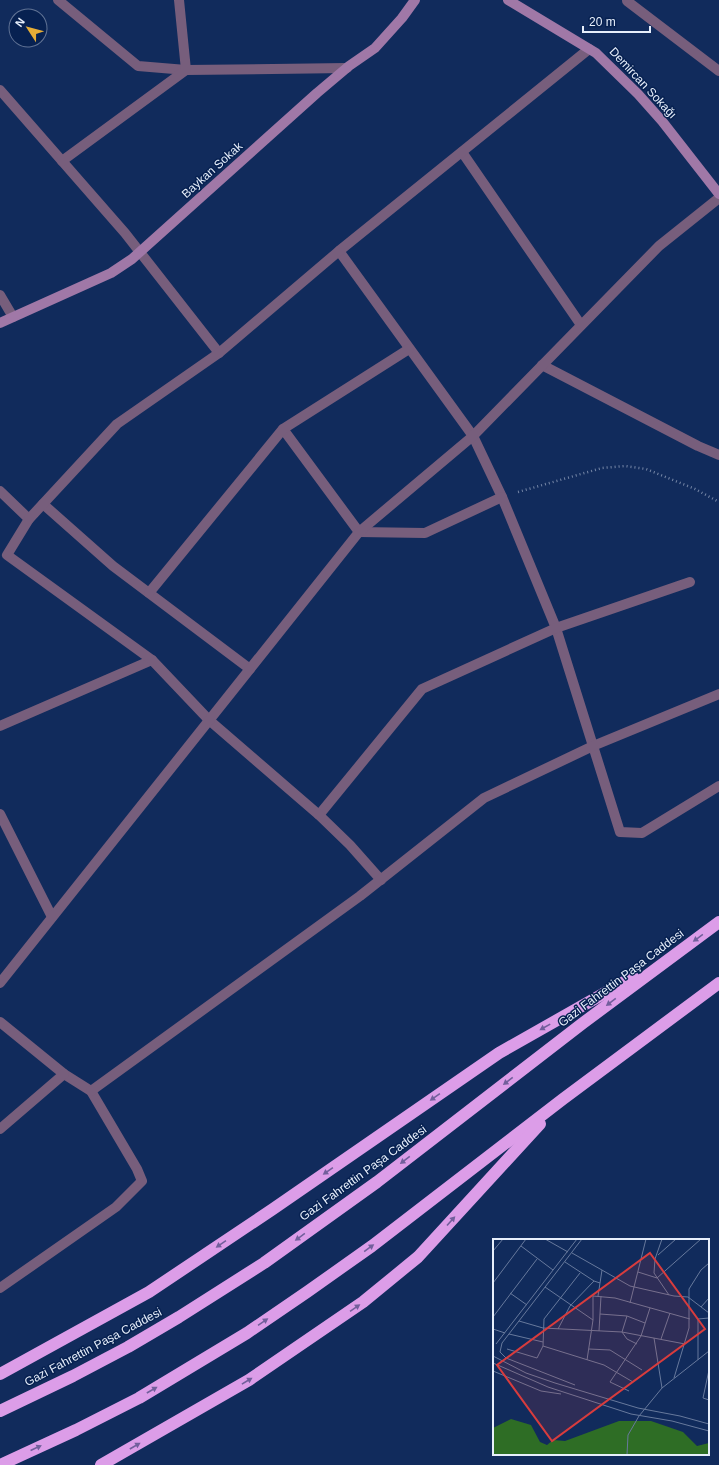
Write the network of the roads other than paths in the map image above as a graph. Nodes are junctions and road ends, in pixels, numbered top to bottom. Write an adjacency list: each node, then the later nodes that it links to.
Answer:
1 (58, 0): 8 (street)
2 (179, 0): 8 (street)
3 (415, 0): 7 (street, Baykan Sokak)
4 (508, 0): 6 (street, Demircan Sokağı)
5 (627, 0): 9 (street)
6 (589, 49): 11 (street); 13 (street, Demircan Sokağı)
7 (347, 68): 8 (street); 16 (street, Baykan Sokak)
8 (186, 70): 12 (street)
9 (719, 71)
10 (0, 90): 12 (street)
11 (462, 152): 15 (street); 20 (street)
12 (62, 161): 16 (street)
13 (719, 194)
14 (719, 198): 20 (street)
15 (339, 251): 21 (street); 22 (street)
16 (140, 252): 18 (street, Baykan Sokak); 22 (street)
17 (0, 295): 18 (street)
18 (14, 316): 19 (street, Baykan Sokak)
19 (0, 323)
20 (581, 325): 23 (street)
21 (409, 349): 24 (street); 25 (street)
22 (219, 354): 29 (street)
23 (542, 365): 25 (street); 26 (street)
24 (283, 429): 31 (street); 33 (street)
25 (473, 436): 28 (street); 31 (street)
26 (719, 455)
27 (0, 491): 30 (street)
28 (502, 497): 31 (street); 34 (street)
29 (43, 504): 30 (street); 33 (street)
30 (29, 519): 35 (street)
31 (359, 532): 36 (street)
32 (690, 582): 34 (street)
33 (149, 592): 36 (street)
34 (556, 628): 40 (street); 43 (street)
35 (152, 660): 38 (street); 39 (street)
36 (250, 669): 38 (street)
37 (719, 694): 40 (street)
38 (209, 720): 43 (street); 45 (street)
39 (0, 726)
40 (593, 746): 41 (street); 44 (street)
41 (719, 786)
42 (0, 814): 45 (street)
43 (319, 815): 44 (street)
44 (381, 880): 52 (street)
45 (52, 917): 48 (street)
46 (719, 922): 47 (highway, Gazi Fahrettin Paşa Caddesi, one-way to 47)
47 (676, 953): 56 (highway, one-way to 56); 57 (highway, Gazi Fahrettin Paşa Caddesi, one-way to 57)
48 (0, 983)
49 (719, 983): 53 (highway)
50 (0, 1022): 51 (street)
51 (64, 1074): 52 (street); 54 (street)
52 (91, 1091): 55 (street)
53 (563, 1099): 58 (highway, one-way to 53); 59 (highway, one-way to 53)
54 (0, 1129)
55 (0, 1288)
56 (0, 1374)
57 (0, 1411)
58 (0, 1465)
59 (101, 1465)

